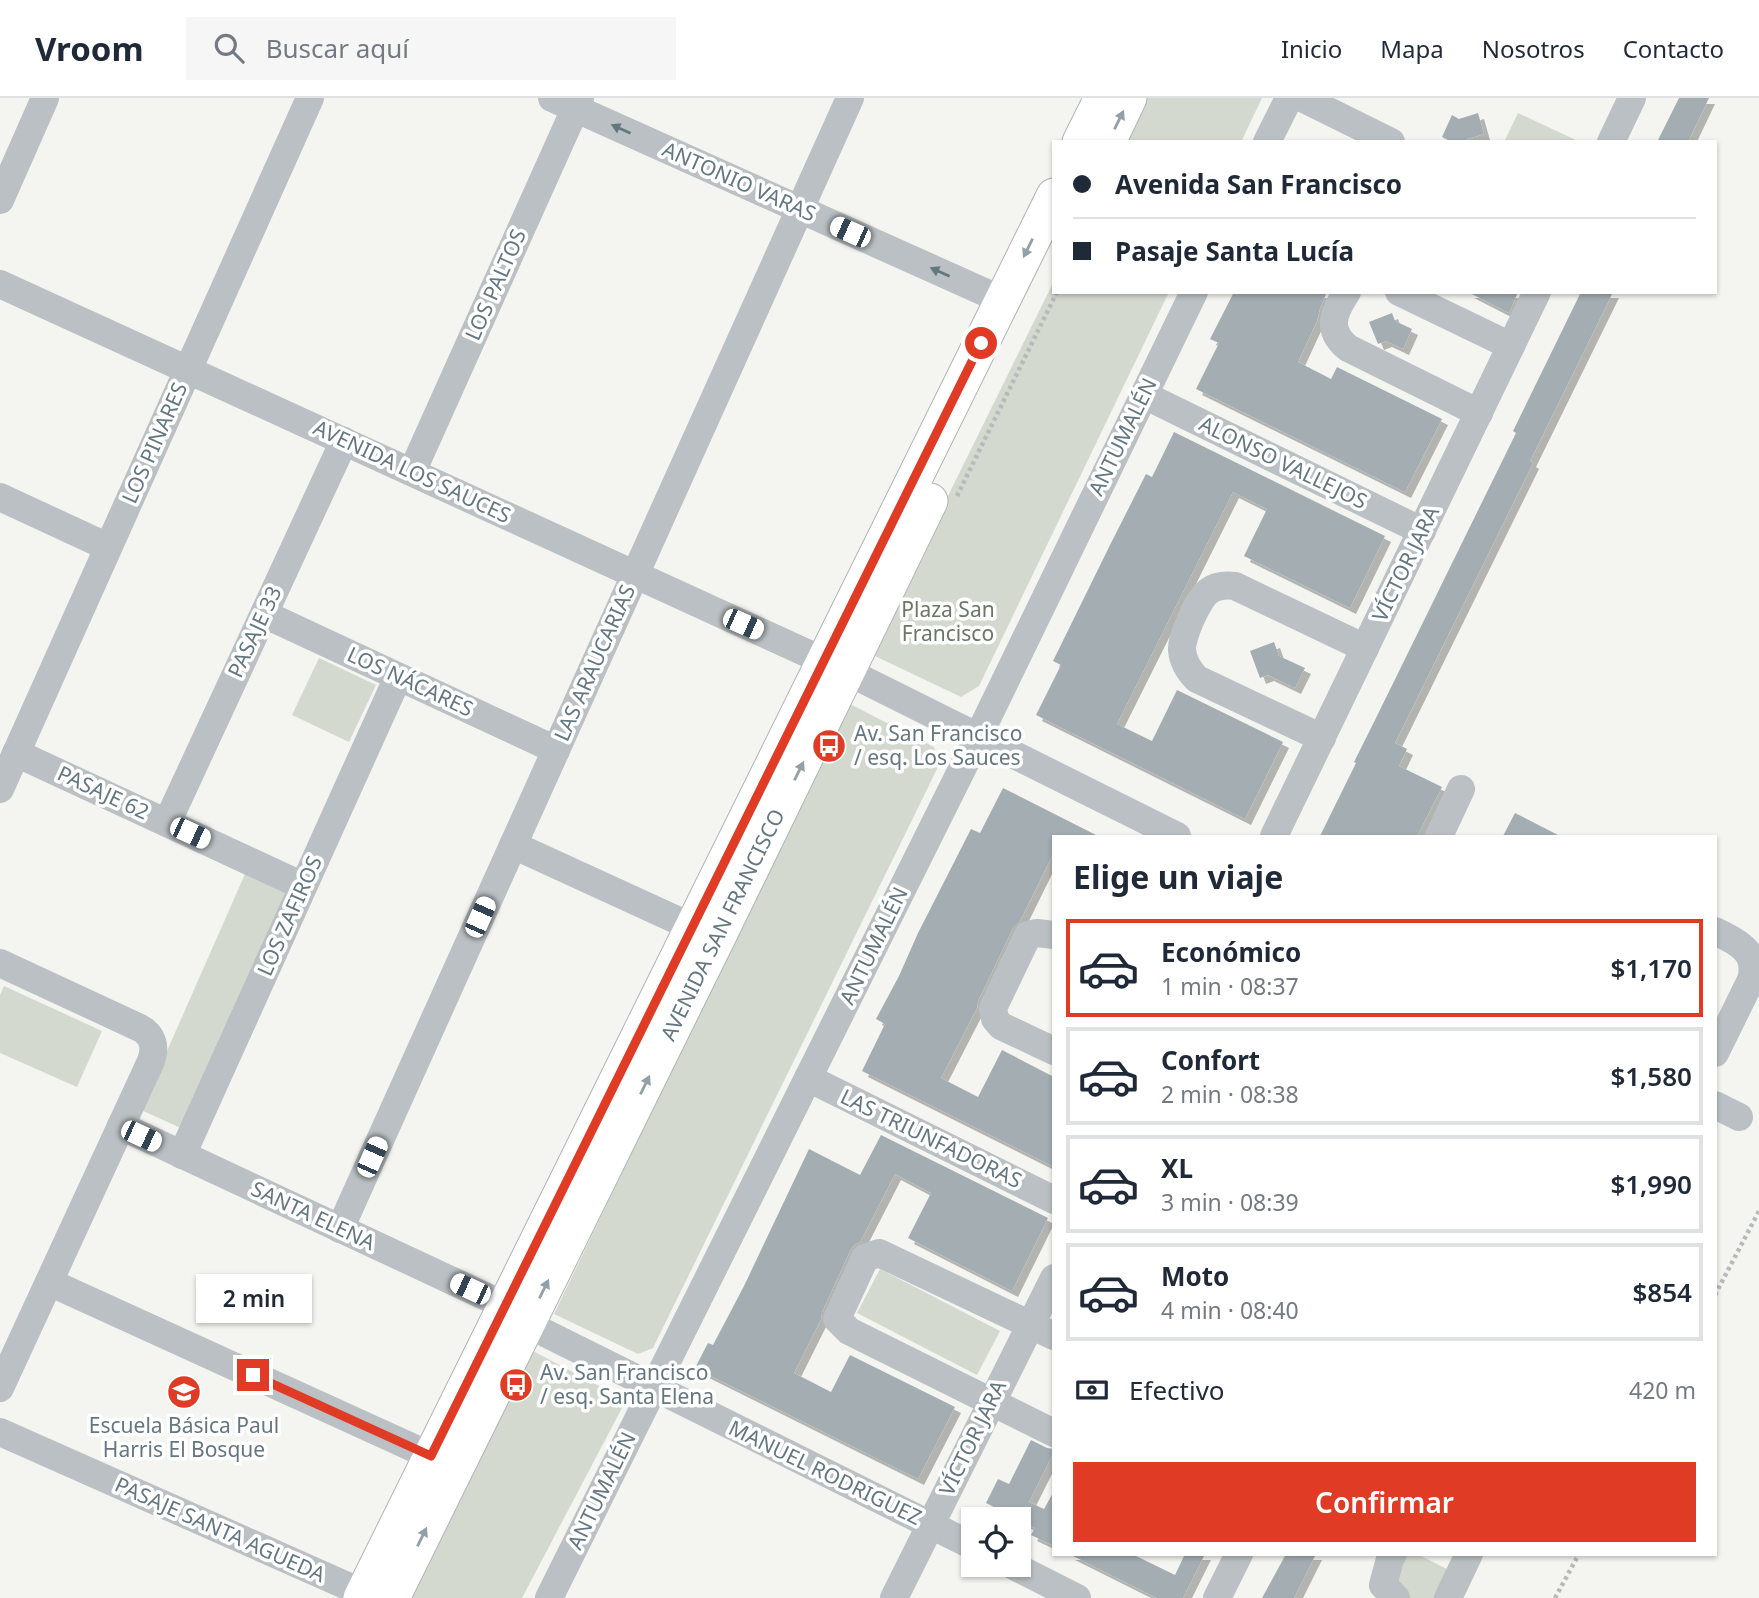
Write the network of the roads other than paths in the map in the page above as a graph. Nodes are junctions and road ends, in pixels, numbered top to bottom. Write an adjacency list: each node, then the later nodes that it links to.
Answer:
1 (45, 98): 15 (street)
2 (310, 98): 26 (street, LOS PINARES)
3 (850, 98): 17 (street, LAS ARAUCARIAS)
4 (1102, 98): 10 (main road)
5 (1129, 98): 11 (main road, one-way to 5)
6 (1289, 98): 12 (street)
7 (1303, 98): 13 (street)
8 (1632, 98): 14 (street)
9 (569, 102): 17 (street, ANTONIO VARAS, one-way to 9); 30 (street, LOS PALTOS)
10 (1081, 140)
11 (1109, 140)
12 (1268, 140)
13 (1387, 140)
14 (1612, 140)
15 (0, 200)
16 (1052, 200): 24 (main road, AVENIDA SAN FRANCISCO, one-way to 24)
17 (800, 209): 24 (street, ANTONIO VARAS, one-way to 17); 34 (street, LAS ARAUCARIAS)
18 (1052, 255): 37 (main road, AVENIDA SAN FRANCISCO)
19 (0, 284): 26 (street, AVENIDA LOS SAUCES)
20 (1193, 294): 27 (street, ANTUMALÉN)
21 (1346, 294): 28 (street)
22 (1403, 294): 25 (street)
23 (1536, 294): 25 (street, VÍCTOR JARA)
24 (1002, 300): 37 (main road, AVENIDA SAN FRANCISCO)
25 (1511, 346): 28 (street, VÍCTOR JARA)
26 (188, 370): 29 (street, AVENIDA LOS SAUCES); 33 (street, LOS PINARES)
27 (1144, 395): 32 (street, ALONSO VALLEJOS); 39 (street, ANTUMALÉN)
28 (1479, 413): 32 (street, VÍCTOR JARA)
29 (344, 441): 30 (street, AVENIDA LOS SAUCES); 35 (street, PASAJE 33)
30 (412, 472): 34 (street, AVENIDA LOS SAUCES)
31 (0, 497): 33 (street)
32 (1422, 531): 36 (street, VÍCTOR JARA)
33 (108, 547): 42 (street, LOS PINARES)
34 (635, 575): 37 (street, AVENIDA LOS SAUCES); 41 (street, LAS ARAUCARIAS)
35 (264, 614): 38 (street, LOS NÁCARES); 45 (street, PASAJE 33)
36 (1366, 648): 40 (street, VÍCTOR JARA); 40 (street)
37 (836, 666): 39 (street, AVENIDA LOS SAUCES); 51 (main road, AVENIDA SAN FRANCISCO); 64 (main road, AVENIDA SAN FRANCISCO, one-way to 37)
38 (398, 677): 41 (street, LOS NÁCARES); 50 (street, LOS ZAFIROS)
39 (978, 737): 46 (street, AVENIDA LOS SAUCES); 57 (street, ANTUMALÉN)
40 (1322, 738): 47 (street, VÍCTOR JARA)
41 (556, 750): 49 (street, LAS ARAUCARIAS)
42 (16, 753): 43 (street, LOS PINARES); 45 (street, PASAJE 62)
43 (0, 789)
44 (1461, 789): 48 (street)
45 (167, 823): 50 (street, PASAJE 62)
46 (1175, 835)
47 (1274, 835)
48 (1439, 835)
49 (513, 845): 51 (street); 61 (street, LAS ARAUCARIAS)
50 (303, 886): 59 (street, LOS ZAFIROS)
51 (692, 926): 64 (main road, AVENIDA SAN FRANCISCO)
52 (1717, 932): 55 (street)
53 (1052, 935): 56 (street)
54 (0, 963): 58 (street)
55 (1717, 1049)
56 (1052, 1050)
57 (808, 1078): 60 (street, LAS TRIUNFADORAS); 67 (street, ANTUMALÉN)
58 (121, 1126): 59 (street, SANTA ELENA); 62 (street)
59 (182, 1155): 61 (street, SANTA ELENA)
60 (1052, 1199)
61 (340, 1229): 64 (street, SANTA ELENA)
62 (49, 1282): 66 (street); 71 (street)
63 (1052, 1287): 65 (street, VÍCTOR JARA)
64 (516, 1315): 67 (street, MANUEL RODRIGUEZ); 71 (main road, AVENIDA SAN FRANCISCO); 78 (main road, AVENIDA SAN FRANCISCO, one-way to 64)
65 (1042, 1330): 68 (street, VÍCTOR JARA); 68 (street)
66 (0, 1388)
67 (654, 1388): 72 (street, MANUEL RODRIGUEZ); 79 (street, ANTUMALÉN)
68 (990, 1403): 70 (street); 72 (street, VÍCTOR JARA)
69 (0, 1432): 78 (street, PASAJE SANTA AGUEDA)
70 (1052, 1432)
71 (431, 1456): 78 (main road, AVENIDA SAN FRANCISCO)
72 (930, 1525): 73 (street, MANUEL RODRIGUEZ); 80 (street, VÍCTOR JARA)
73 (961, 1540)
74 (1238, 1556): 82 (street)
75 (1392, 1556): 83 (street)
76 (1468, 1556): 84 (street)
77 (1031, 1575): 81 (street)
78 (372, 1596)
79 (549, 1598)
80 (894, 1598)
81 (1077, 1598)
82 (1217, 1598)
83 (1396, 1598)
84 (1448, 1598)

